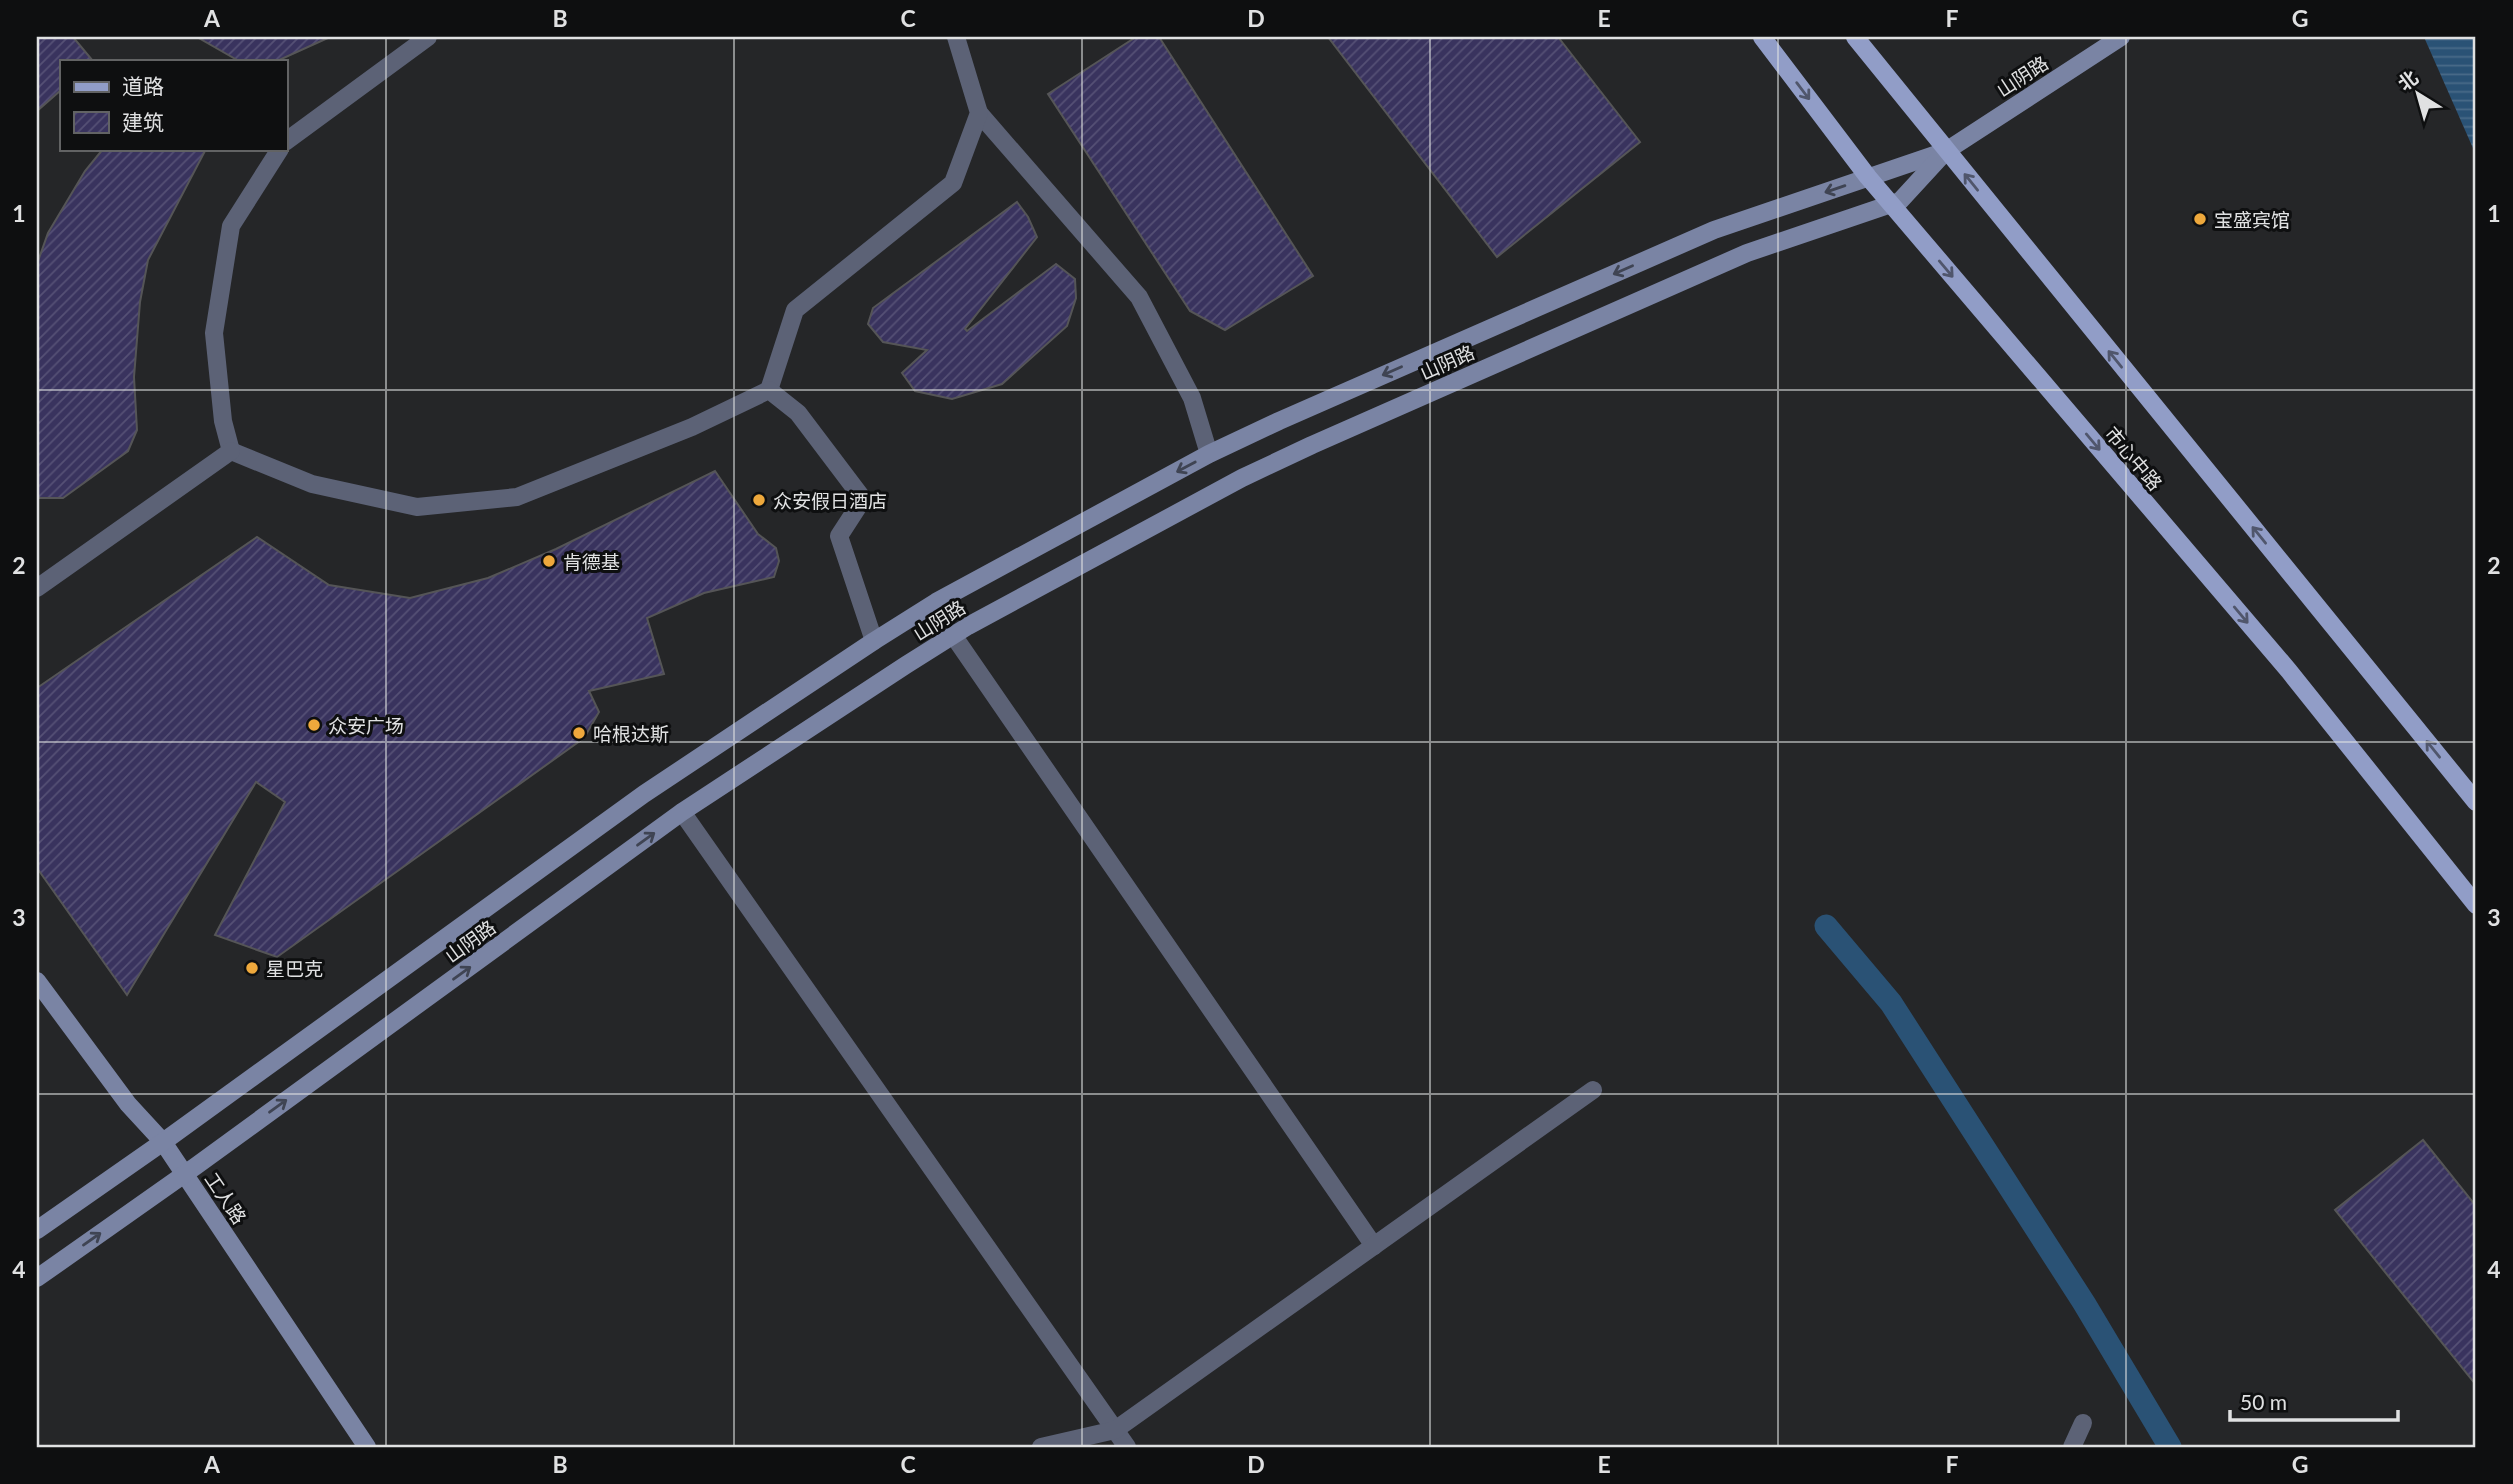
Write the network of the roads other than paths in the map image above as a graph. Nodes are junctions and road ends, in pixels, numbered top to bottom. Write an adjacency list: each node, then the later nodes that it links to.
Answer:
1 (428, 37): 7 (street)
2 (956, 37): 6 (street)
3 (1762, 37): 10 (main road, 市心中路, one-way to 10)
4 (1855, 37): 9 (main road)
5 (2121, 37): 9 (main road, 山阴路)
6 (979, 113): 12 (street); 14 (street)
7 (287, 141)
8 (279, 150): 13 (street)
9 (1946, 151): 10 (main road, 山阴路); 11 (main road, 山阴路); 18 (main road, one-way to 9)
10 (1868, 177): 11 (main road, 市心中路); 14 (main road, 山阴路, one-way to 14)
11 (1891, 204): 16 (main road, 山阴路); 20 (main road, 市心中路, one-way to 20)
12 (769, 390): 13 (street); 17 (street)
13 (231, 451): 15 (street)
14 (1209, 454): 17 (main road, 山阴路, one-way to 17)
15 (37, 588)
16 (953, 635): 19 (main road, 山阴路); 26 (street)
17 (874, 641): 23 (main road, 山阴路)
18 (2476, 802)
19 (682, 812): 24 (main road, 山阴路, one-way to 19); 29 (street)
20 (2476, 905)
21 (37, 981): 23 (main road, 工人路)
22 (1592, 1090): 26 (street)
23 (163, 1142): 24 (main road, 工人路); 25 (main road, 山阴路)
24 (184, 1173): 27 (main road, 山阴路, one-way to 24); 30 (main road, 工人路)
25 (37, 1230)
26 (1374, 1245): 29 (street)
27 (37, 1278)
28 (2083, 1423): 33 (street)
29 (1115, 1430): 31 (street); 32 (street)
30 (367, 1447)
31 (1041, 1447)
32 (1127, 1447)
33 (2072, 1447)

